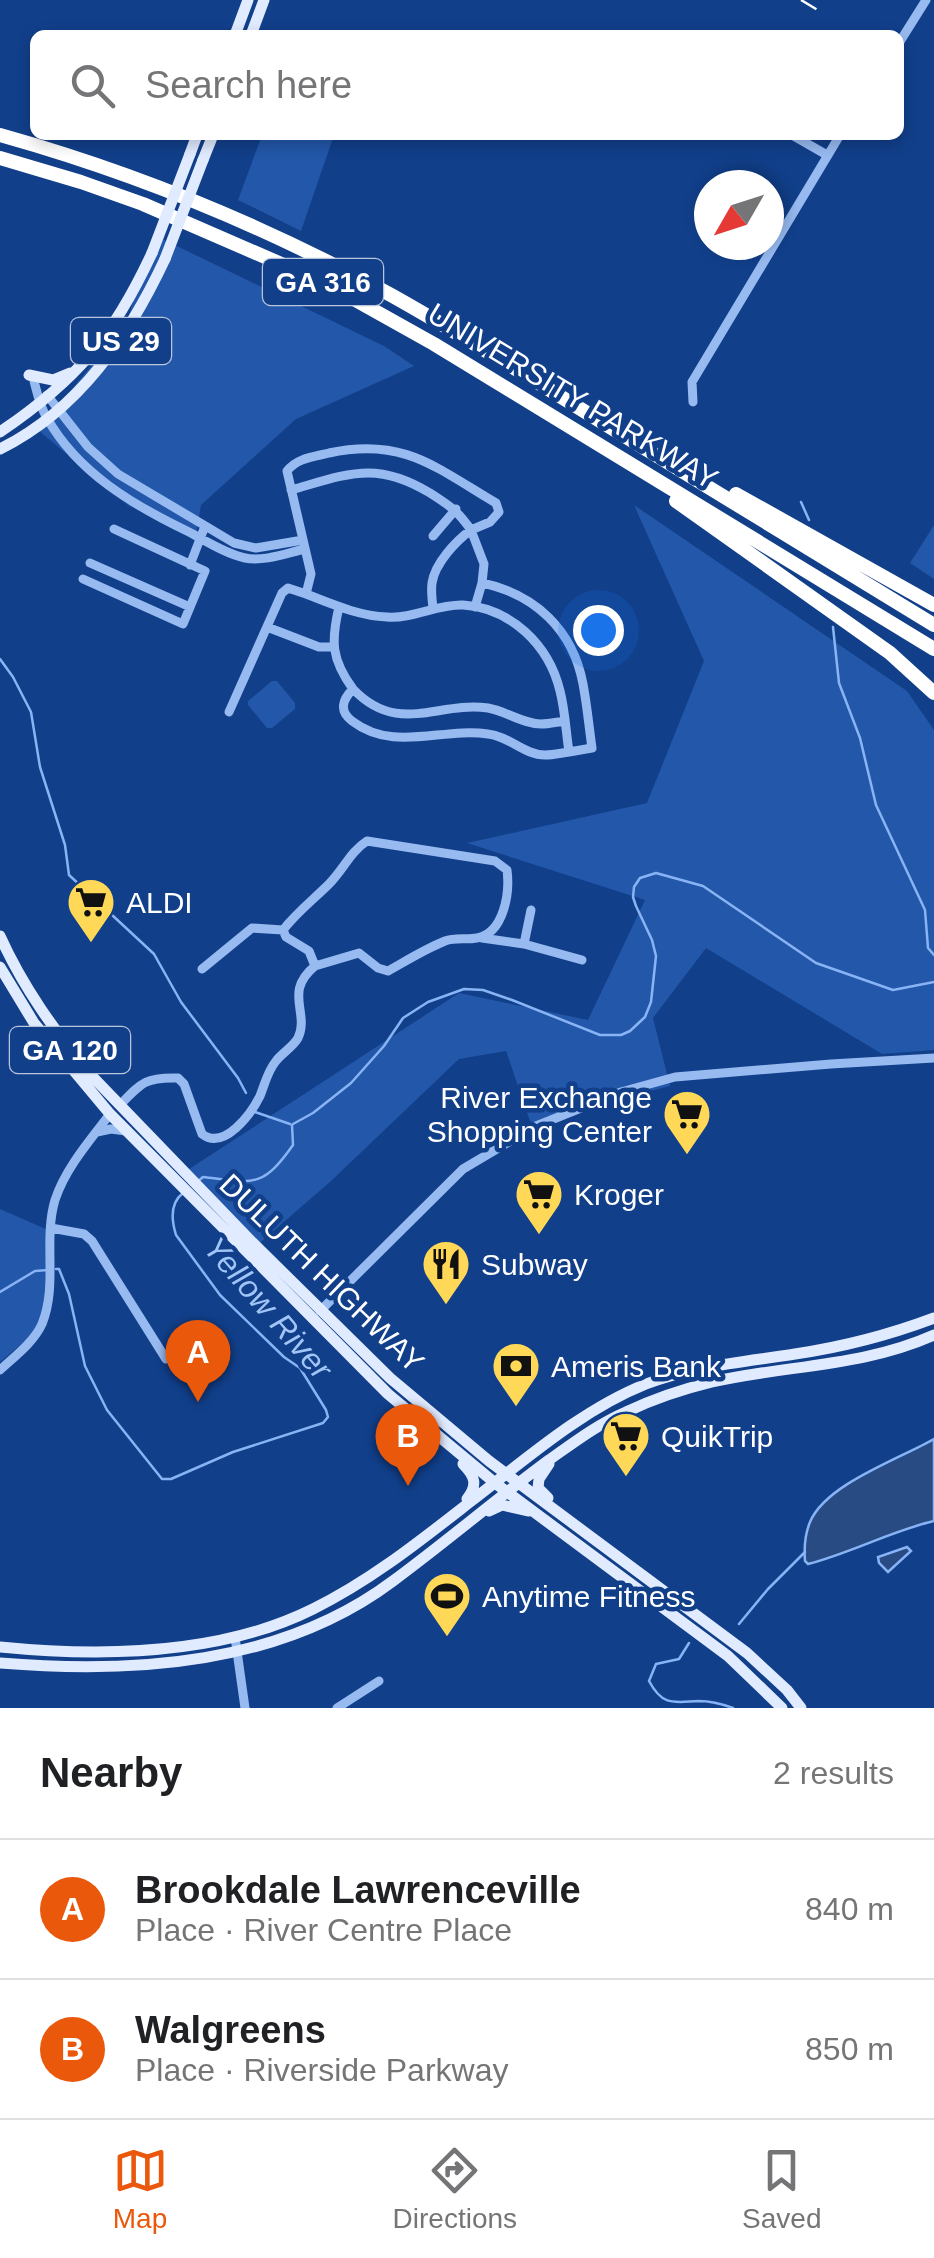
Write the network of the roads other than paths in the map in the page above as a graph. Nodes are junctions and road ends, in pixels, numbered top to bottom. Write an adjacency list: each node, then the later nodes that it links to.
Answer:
1 (248, 0): 4 (main road)
2 (264, 0): 5 (main road)
3 (926, 0): 6 (street)
4 (237, 30)
5 (252, 30)
6 (904, 35)
7 (0, 135): 18 (highway, UNIVERSITY PARKWAY / GA 316)
8 (195, 140): 14 (main road, US 29, bridge)
9 (211, 140): 19 (main road, US 29, bridge)
10 (801, 140): 12 (street)
11 (837, 140): 12 (street)
12 (827, 155): 17 (street)
13 (0, 158): 22 (highway, UNIVERSITY PARKWAY / GA 316)
14 (82, 366): 15 (main road); 16 (main road, US 29)
15 (28, 375)
16 (45, 401): 19 (street); 20 (main road, US 29)
17 (692, 402)
18 (574, 405): 36 (highway); 41 (highway, UNIVERSITY PARKWAY / GA 316)
19 (52, 414): 21 (main road, US 29); 25 (street); 29 (street)
20 (0, 432)
21 (0, 449)
22 (612, 452): 44 (highway, UNIVERSITY PARKWAY / GA 316); 46 (highway)
23 (291, 490): 24 (street); 27 (street); 30 (street)
24 (456, 509): 27 (street); 28 (street)
25 (205, 526): 29 (street); 30 (street)
26 (114, 530): 32 (street)
27 (471, 530): 34 (street); 40 (street)
28 (433, 536)
29 (201, 538): 30 (street); 32 (street)
30 (304, 544): 35 (street)
31 (90, 563): 38 (street)
32 (190, 565): 38 (street)
33 (83, 579): 38 (street)
34 (482, 583): 39 (street); 51 (street)
35 (306, 594): 37 (street); 42 (street)
36 (934, 605)
37 (339, 606): 40 (street); 43 (street)
38 (190, 607)
39 (475, 607): 40 (street); 49 (street)
40 (433, 608)
41 (934, 625)
42 (267, 627): 43 (street); 48 (street)
43 (332, 647): 45 (street)
44 (934, 649)
45 (352, 689): 47 (street); 50 (street)
46 (934, 693)
47 (452, 710): 49 (street); 50 (street)
48 (230, 712)
49 (564, 721): 51 (street)
50 (454, 734): 51 (street)
51 (568, 752)
52 (531, 910): 56 (street)
53 (283, 930): 55 (street); 58 (street); 60 (street)
54 (0, 936): 62 (main road, DULUTH HIGHWAY / GA 120)
55 (480, 938): 56 (street); 58 (street)
56 (524, 944): 57 (street)
57 (582, 960)
58 (313, 966): 63 (street)
59 (0, 967): 64 (main road, GA 120)
60 (202, 970)
61 (934, 1058): 70 (street)
62 (105, 1091): 63 (street); 64 (main road, DULUTH HIGHWAY / GA 120)
63 (133, 1092): 64 (street)
64 (115, 1110): 65 (main road, DULUTH HIGHWAY / GA 120); 66 (street); 67 (main road, DULUTH HIGHWAY / GA 120)
65 (126, 1131): 66 (street); 67 (main road, DULUTH HIGHWAY / GA 120)
66 (96, 1132): 69 (street)
67 (178, 1175): 68 (main road, DULUTH HIGHWAY / GA 120)
68 (199, 1197): 70 (main road, DULUTH HIGHWAY / GA 120); 75 (main road, DULUTH HIGHWAY / GA 120)
69 (51, 1228): 73 (street); 74 (street)
70 (320, 1310): 78 (main road, DULUTH HIGHWAY / GA 120)
71 (934, 1318): 77 (main road)
72 (934, 1335): 76 (main road)
73 (166, 1359)
74 (0, 1370)
75 (428, 1429): 81 (main road, DULUTH HIGHWAY / GA 120); 83 (main road)
76 (556, 1455): 80 (main road); 86 (main road)
77 (526, 1460): 78 (main road); 79 (main road)
78 (489, 1461): 79 (main road, DULUTH HIGHWAY / GA 120)
79 (507, 1474): 80 (main road, DULUTH HIGHWAY / GA 120); 81 (main road)
80 (519, 1482): 82 (main road); 86 (main road, DULUTH HIGHWAY / GA 120)
81 (495, 1483): 82 (main road, DULUTH HIGHWAY / GA 120); 83 (main road)
82 (506, 1491): 84 (main road, DULUTH HIGHWAY / GA 120); 85 (main road)
83 (457, 1512): 87 (main road)
84 (538, 1514): 85 (main road); 96 (main road, DULUTH HIGHWAY / GA 120)
85 (471, 1519): 88 (main road)
86 (594, 1539): 97 (main road, DULUTH HIGHWAY / GA 120)
87 (410, 1548): 88 (main road); 89 (main road)
88 (369, 1597): 91 (main road)
89 (234, 1637): 90 (main road); 91 (street)
90 (0, 1648)
91 (237, 1652): 92 (main road); 94 (street)
92 (0, 1663)
93 (379, 1681): 95 (street)
94 (245, 1708)
95 (337, 1708)
96 (782, 1708)
97 (801, 1708)

